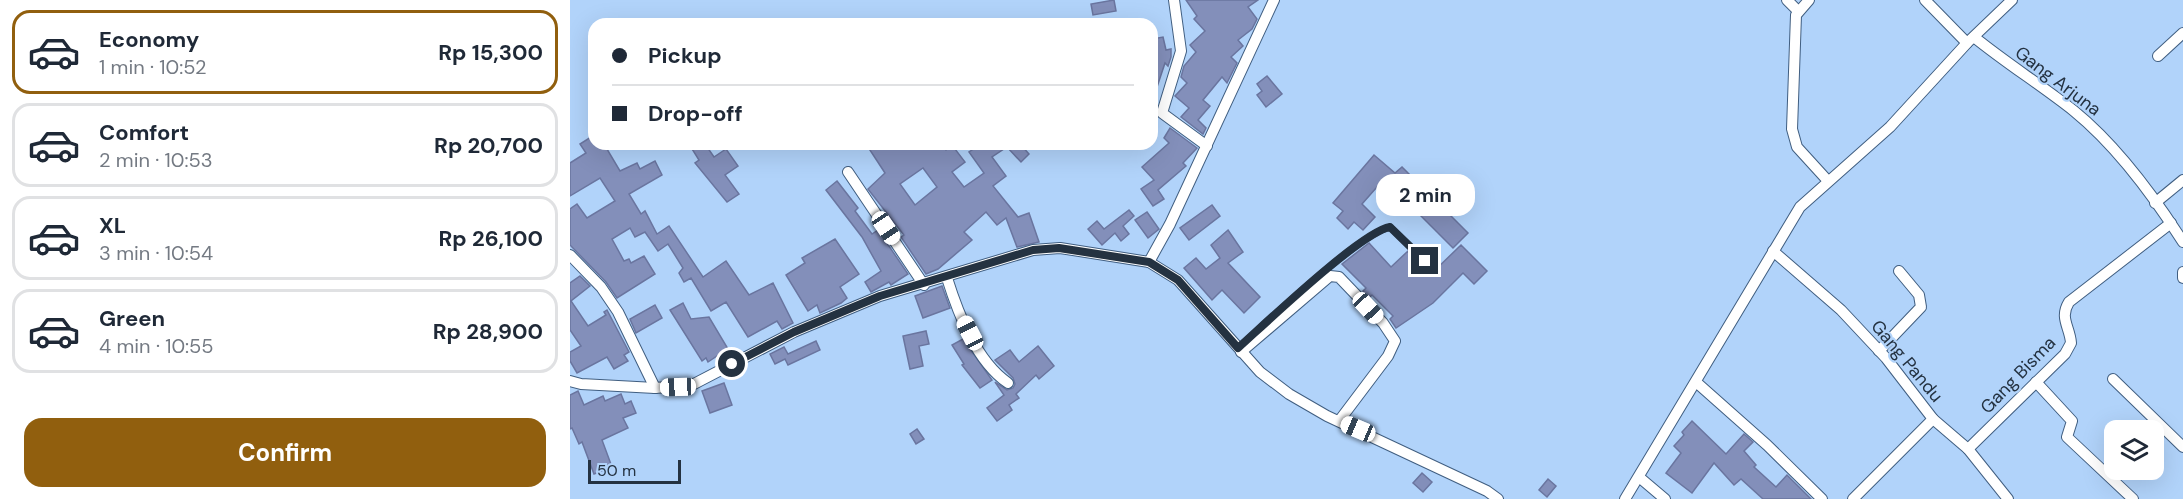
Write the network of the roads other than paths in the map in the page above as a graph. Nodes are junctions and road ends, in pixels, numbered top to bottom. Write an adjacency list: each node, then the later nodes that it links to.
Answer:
1 (1174, 0): 11 (street)
2 (1274, 0): 11 (street)
3 (1787, 0): 7 (street)
4 (1809, 0): 7 (street)
5 (1926, 0): 9 (street, Gang Arjuna)
6 (2012, 0): 9 (street)
7 (1798, 11): 14 (street)
8 (2183, 33): 10 (street)
9 (1970, 40): 14 (street); 15 (street, Gang Arjuna)
10 (2158, 56)
11 (1207, 146): 21 (street)
12 (848, 172): 26 (street)
13 (2183, 180): 15 (street)
14 (1828, 181): 18 (street)
15 (2155, 203): 16 (street, Gang Arjuna)
16 (2171, 223): 17 (street, Gang Arjuna); 32 (street, Gang Bisma)
17 (2183, 242)
18 (1773, 251): 28 (street, Gang Pandu); 31 (street)
19 (570, 255): 34 (street)
20 (1425, 261): 27 (lane)
21 (1149, 262): 24 (street); 27 (street)
22 (1899, 271): 28 (street)
23 (2183, 272): 25 (street)
24 (947, 278): 26 (street); 33 (street)
25 (2183, 278)
26 (924, 285): 34 (street)
27 (1240, 350): 36 (street); 36 (street)
28 (1879, 351): 35 (street, Gang Pandu)
29 (2113, 379): 37 (street)
30 (570, 381): 34 (street)
31 (1696, 382): 39 (street); 43 (street)
32 (2036, 382): 38 (street, Gang Bisma); 46 (street)
33 (1008, 383)
34 (655, 388)
35 (1933, 419): 38 (street, Gang Pandu); 44 (street)
36 (1339, 421): 40 (street)
37 (2183, 447)
38 (1968, 450): 45 (street, Gang Pandu)
39 (1639, 477): 41 (street); 42 (street)
40 (1498, 499)
41 (1625, 499)
42 (1665, 499)
43 (1822, 499)
44 (1853, 499)
45 (2008, 499)
46 (2133, 499)

